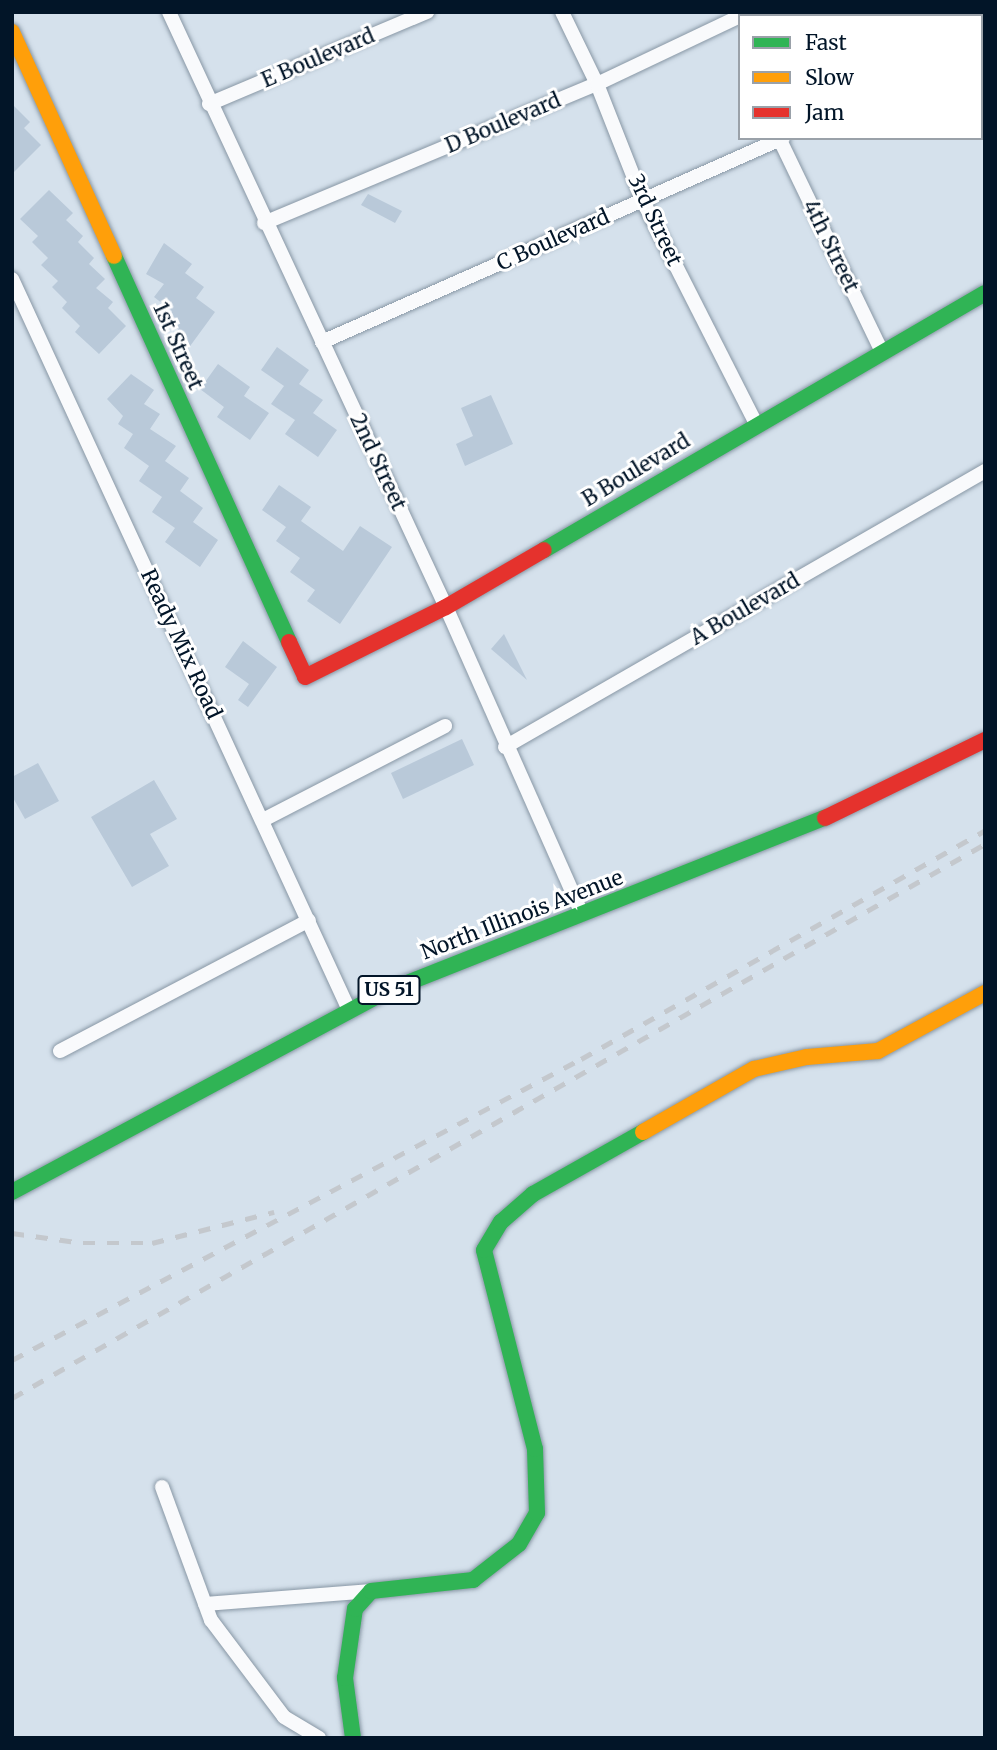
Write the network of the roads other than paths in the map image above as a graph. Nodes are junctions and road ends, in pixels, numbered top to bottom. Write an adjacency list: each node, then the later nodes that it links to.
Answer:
1 (169, 12): 7 (street, 2nd Street)
2 (428, 12): 7 (street, E Boulevard)
3 (562, 12): 6 (street, 3rd Street)
4 (738, 17): 6 (street, D Boulevard)
5 (12, 32): 19 (street, 1st Street)
6 (597, 83): 10 (street, 3rd Street); 11 (street, D Boulevard)
7 (209, 104): 11 (street, 2nd Street)
8 (780, 140): 10 (street, C Boulevard)
9 (782, 140): 15 (street, 4th Street)
10 (643, 201): 14 (street, C Boulevard); 16 (street, 3rd Street)
11 (264, 223): 14 (street, 2nd Street)
12 (12, 279): 23 (street, Ready Mix Road)
13 (985, 293): 15 (street, B Boulevard)
14 (322, 342): 18 (street, 2nd Street)
15 (882, 352): 16 (street, B Boulevard)
16 (756, 424): 18 (street, B Boulevard)
17 (985, 471): 22 (street, A Boulevard)
18 (446, 607): 19 (street, B Boulevard); 22 (street, 2nd Street)
19 (305, 677)
20 (445, 726): 23 (street)
21 (985, 740): 24 (street, North Illinois Avenue / US 51)
22 (505, 747): 24 (street, 2nd Street)
23 (263, 820): 25 (street, Ready Mix Road)
24 (582, 914): 27 (street, North Illinois Avenue / US 51)
25 (309, 920): 27 (street, Ready Mix Road); 28 (street)
26 (985, 993): 31 (street)
27 (349, 1010): 29 (street, North Illinois Avenue / US 51)
28 (60, 1051)
29 (12, 1192)
30 (162, 1487): 32 (street)
31 (371, 1591): 32 (street); 34 (street)
32 (205, 1604): 33 (street)
33 (319, 1738)
34 (353, 1738)

